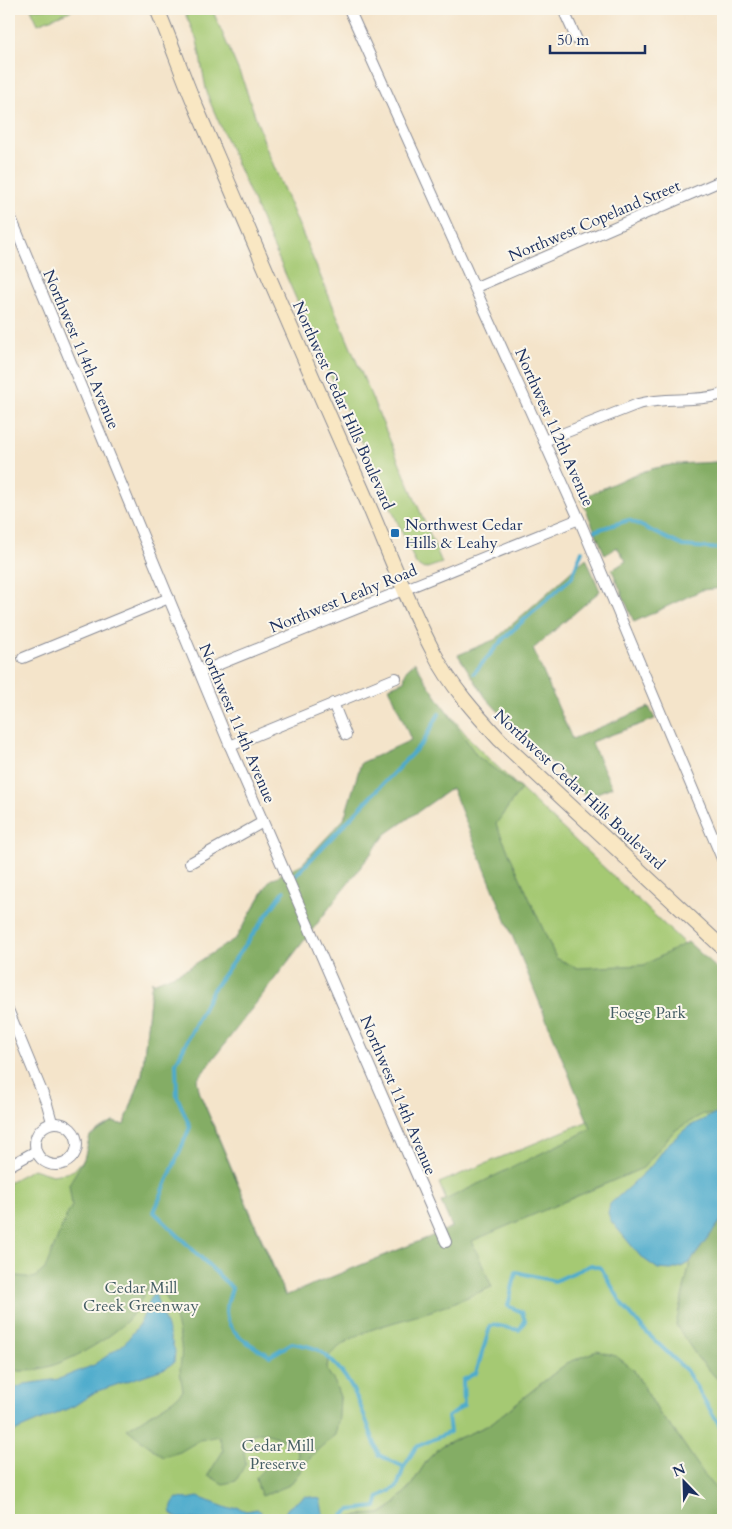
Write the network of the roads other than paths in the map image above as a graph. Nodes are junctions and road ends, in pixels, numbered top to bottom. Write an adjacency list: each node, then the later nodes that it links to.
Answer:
1 (157, 9): 11 (main road, Northwest Cedar Hills Boulevard)
2 (349, 9): 7 (street, Northwest 112th Avenue)
3 (563, 9): 4 (street)
4 (577, 40)
5 (723, 180): 7 (street, Northwest Copeland Street)
6 (9, 213): 12 (street, Northwest 114th Avenue)
7 (476, 287): 9 (street, Northwest 112th Avenue)
8 (723, 394): 9 (street)
9 (544, 441): 10 (street, Northwest 112th Avenue)
10 (579, 519): 11 (street, Northwest Leahy Road); 20 (street, Northwest 112th Avenue)
11 (404, 590): 14 (street, Northwest Leahy Road); 23 (main road, Northwest Cedar Hills Boulevard)
12 (169, 598): 13 (street); 14 (street, Northwest 114th Avenue)
13 (23, 658)
14 (200, 672): 18 (street, Northwest 114th Avenue)
15 (396, 678): 16 (street)
16 (333, 704): 17 (street); 18 (street)
17 (346, 735)
18 (230, 746): 19 (street, Northwest 114th Avenue)
19 (263, 822): 22 (street); 28 (street, Northwest 114th Avenue)
20 (719, 839): 21 (street, Northwest 112th Avenue)
21 (723, 861)
22 (190, 863)
23 (723, 948)
24 (9, 1012): 25 (street)
25 (52, 1122): 26 (street); 26 (street)
26 (36, 1151): 27 (street)
27 (9, 1166)
28 (446, 1242)

